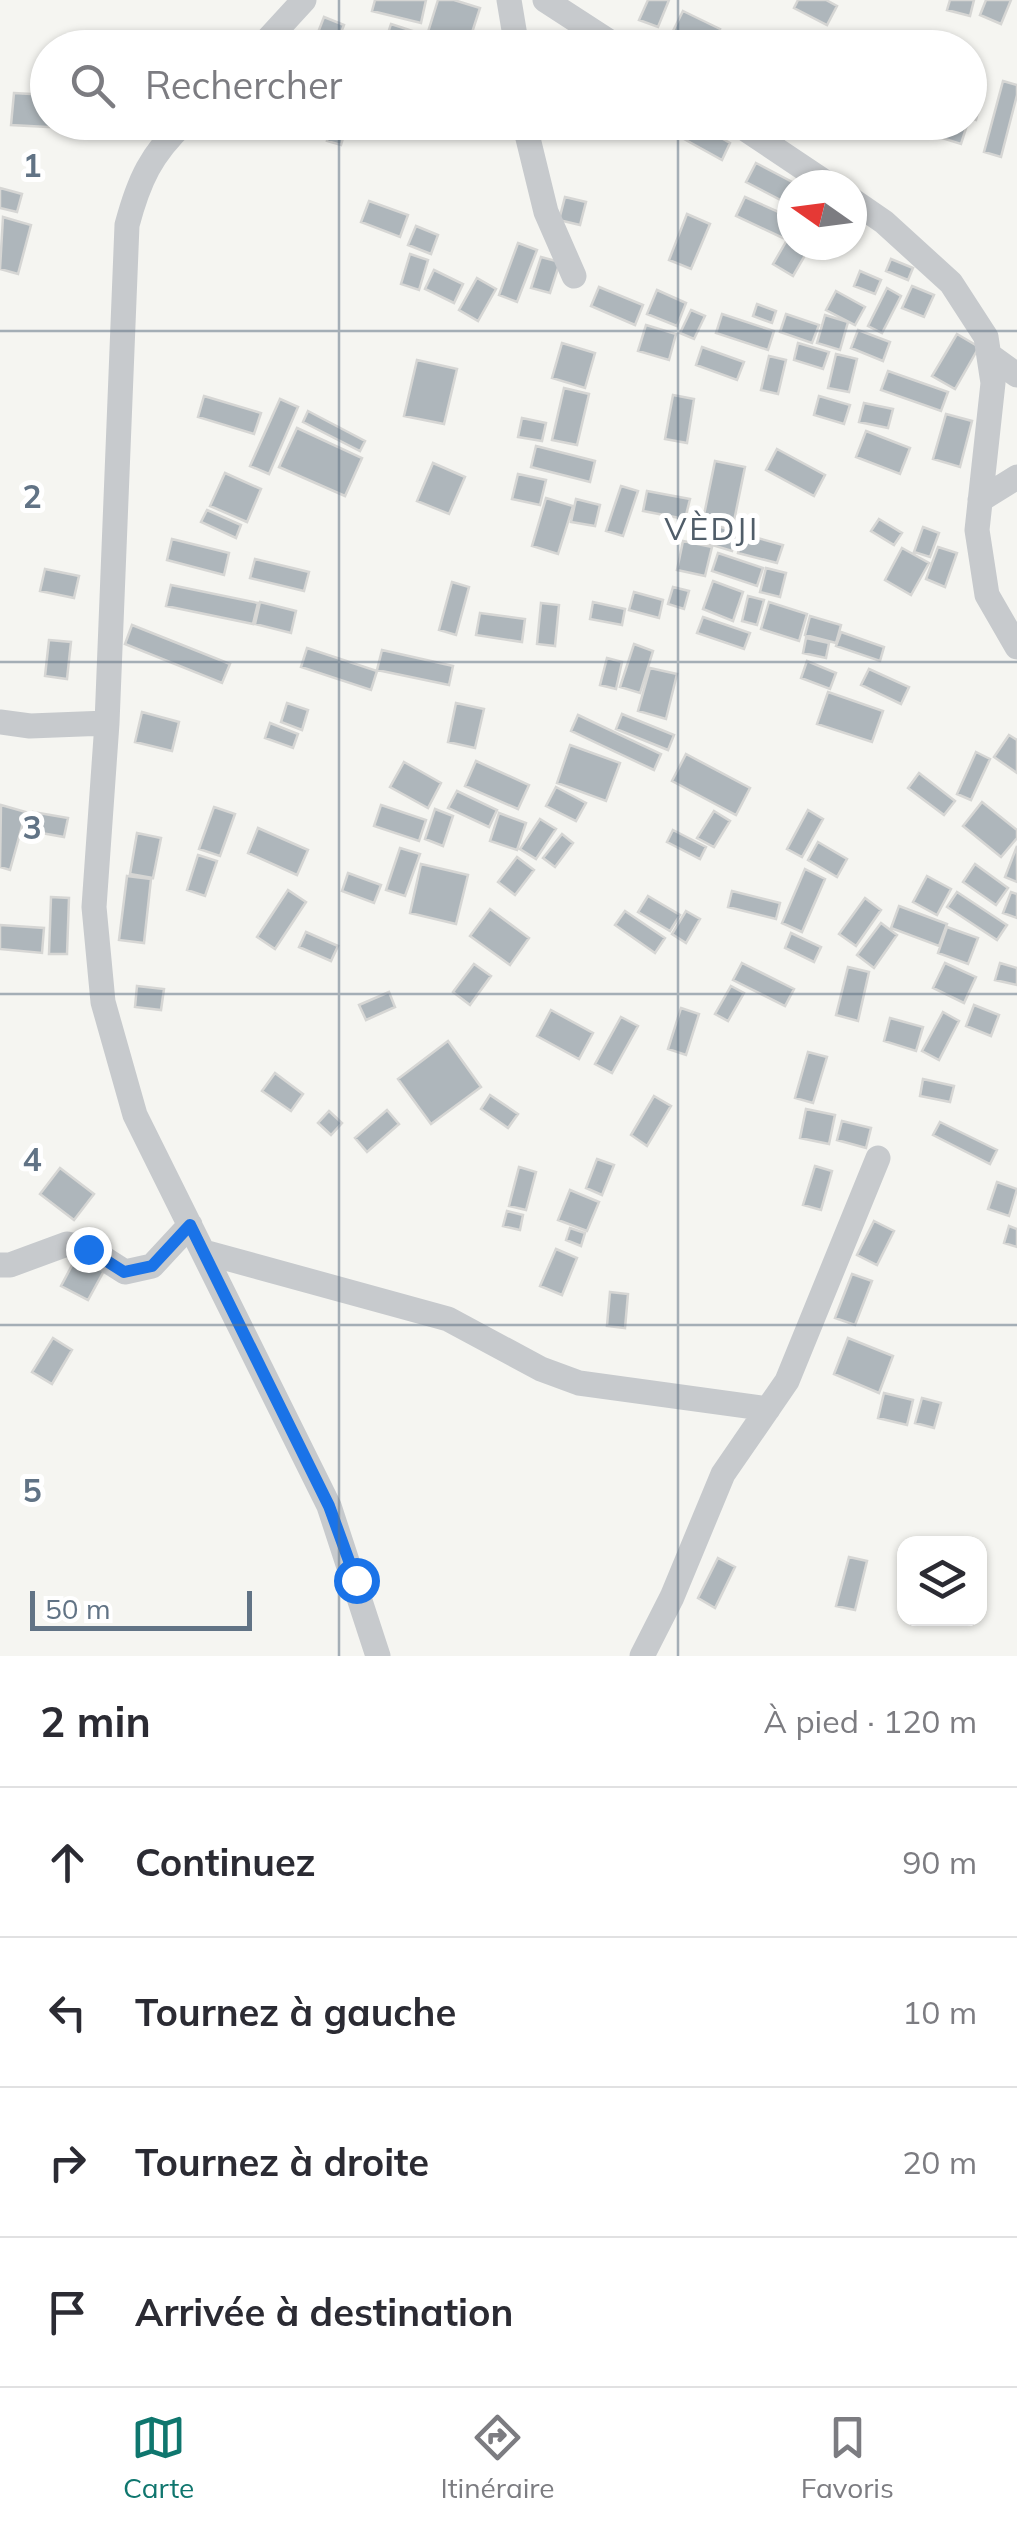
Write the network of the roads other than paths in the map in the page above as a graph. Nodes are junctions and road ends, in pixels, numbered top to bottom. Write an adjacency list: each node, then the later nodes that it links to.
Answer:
1 (304, 0): 4 (street)
2 (509, 0): 5 (street)
3 (546, 0): 6 (street)
4 (276, 30)
5 (514, 30)
6 (592, 30)
7 (166, 140): 19 (street)
8 (528, 140): 12 (street)
9 (761, 140): 10 (street)
10 (806, 170)
11 (867, 210): 13 (street)
12 (574, 276)
13 (989, 355): 14 (street); 16 (street)
14 (1017, 375)
15 (1017, 477): 16 (street)
16 (980, 500): 17 (street)
17 (1017, 647)
18 (0, 722): 19 (street)
19 (107, 723): 21 (street)
20 (878, 1158): 24 (street)
21 (190, 1225): 22 (street); 23 (street)
22 (204, 1252): 24 (street); 25 (street)
23 (0, 1265)
24 (768, 1408): 26 (street)
25 (378, 1656)
26 (642, 1656)

